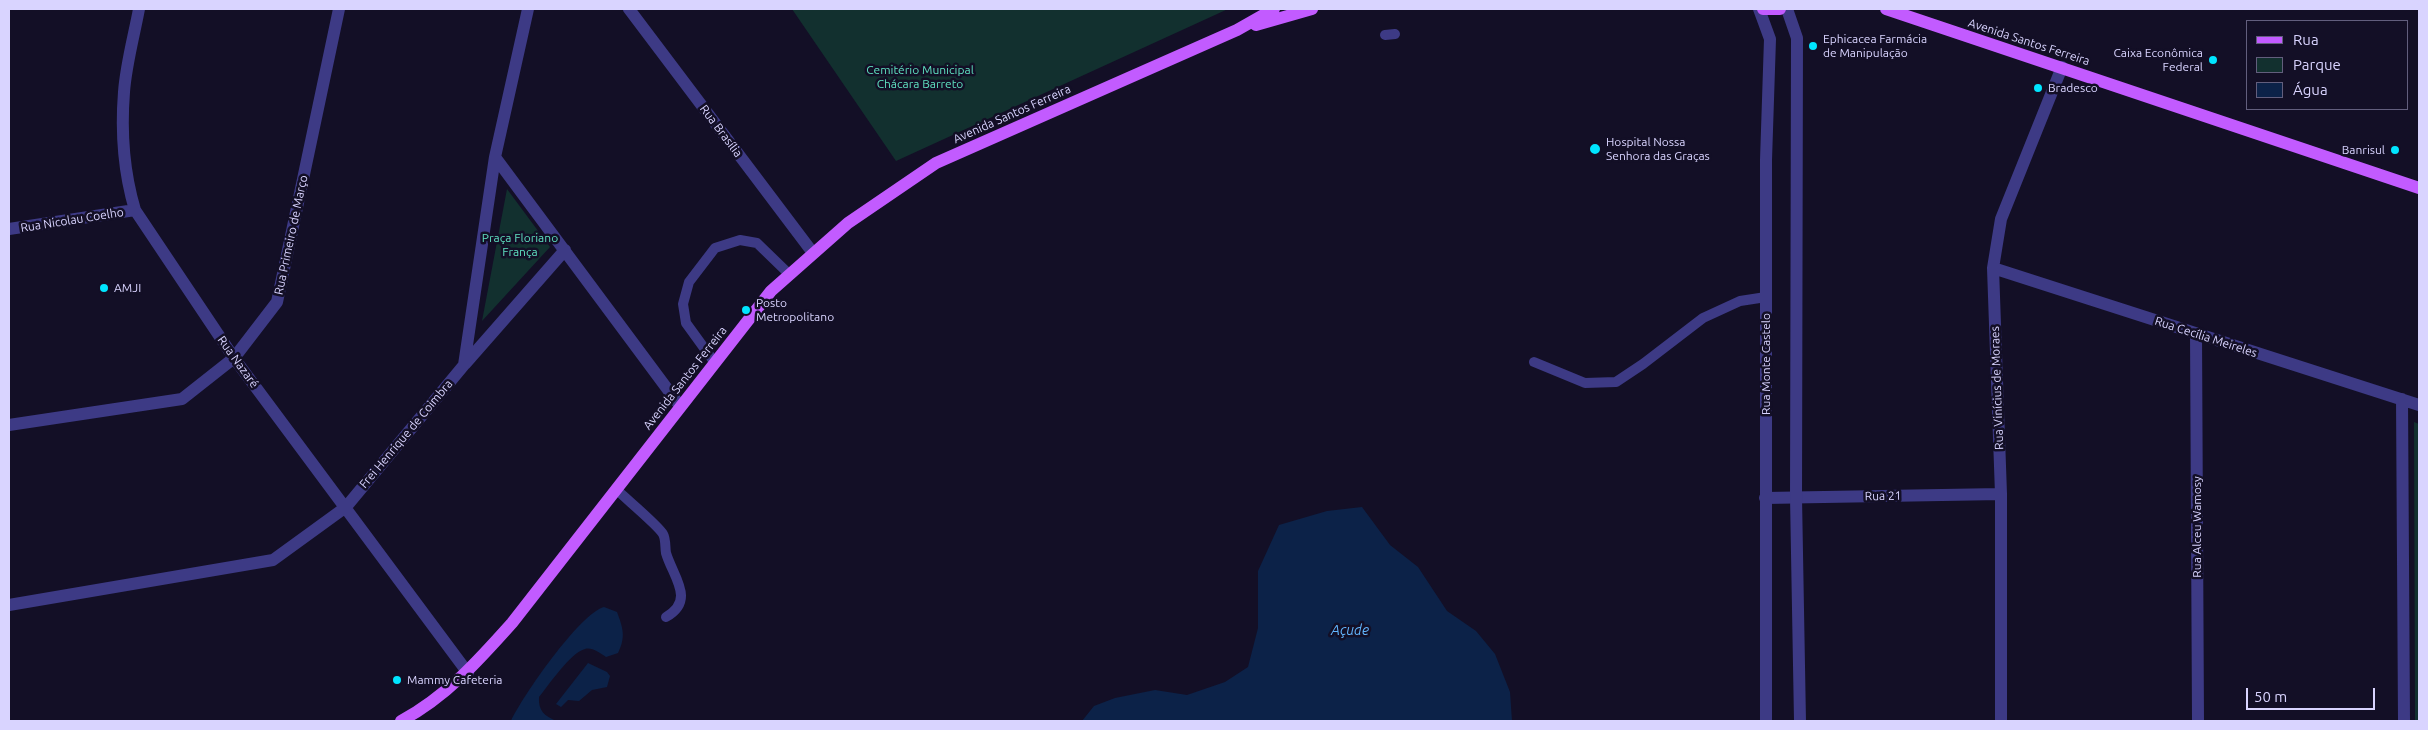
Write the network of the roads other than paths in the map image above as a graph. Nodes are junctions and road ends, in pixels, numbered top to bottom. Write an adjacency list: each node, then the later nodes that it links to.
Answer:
1 (139, 9): 16 (street, Rua Nazaré)
2 (339, 9): 24 (street, Rua Primeiro de Março)
3 (528, 9): 14 (street)
4 (629, 9): 19 (street, Rua Brasília)
5 (1274, 9): 12 (main road, Avenida Santos Ferreira)
6 (1312, 9): 12 (main road, Avenida Santos Ferreira)
7 (1759, 9): 22 (street, Rua Monte Castelo)
8 (1763, 9): 9 (main road)
9 (1780, 9)
10 (1787, 9): 34 (street)
11 (1886, 9): 13 (main road, Avenida Santos Ferreira)
12 (1237, 30): 19 (main road, Avenida Santos Ferreira)
13 (2062, 67): 15 (main road, Avenida Santos Ferreira); 20 (street, Rua Vinícius de Moraes)
14 (495, 157): 18 (street); 27 (street)
15 (2419, 188)
16 (135, 210): 17 (street, Rua Nicolau Coelho); 24 (street, Rua Nazaré)
17 (9, 229)
18 (565, 250): 27 (street, Frei Henrique de Coimbra); 30 (street)
19 (814, 253): 21 (main road, Avenida Santos Ferreira)
20 (1993, 268): 23 (street, Rua Cecília Meireles); 33 (street, Rua Vinícius de Moraes)
21 (789, 274): 26 (main road, Avenida Santos Ferreira); 26 (lane)
22 (1766, 297): 25 (lane); 35 (street, Rua Monte Castelo)
23 (2196, 333): 28 (street, Rua Cecília Meireles); 44 (street, Rua Alceu Wamosy)
24 (234, 358): 31 (street, Rua Primeiro de Março); 36 (street, Rua Nazaré)
25 (1534, 362)
26 (715, 363): 30 (main road, Avenida Santos Ferreira)
27 (464, 365): 36 (street, Frei Henrique de Coimbra)
28 (2402, 399): 29 (street, Rua Cecília Meireles); 45 (street)
29 (2419, 405)
30 (680, 406): 32 (main road, Avenida Santos Ferreira)
31 (9, 425)
32 (616, 489): 38 (lane); 39 (main road, Avenida Santos Ferreira)
33 (2001, 494): 34 (street, Rua 21); 43 (street, Rua Vinícius de Moraes)
34 (1796, 497): 35 (street, Rua 21); 42 (street)
35 (1765, 498): 41 (street, Rua Monte Castelo)
36 (346, 507): 37 (street, Frei Henrique de Coimbra); 39 (street, Rua Nazaré)
37 (9, 605)
38 (666, 617)
39 (468, 673): 40 (main road, Avenida Santos Ferreira)
40 (401, 721)
41 (1766, 721)
42 (1800, 721)
43 (2001, 721)
44 (2198, 721)
45 (2404, 721)

